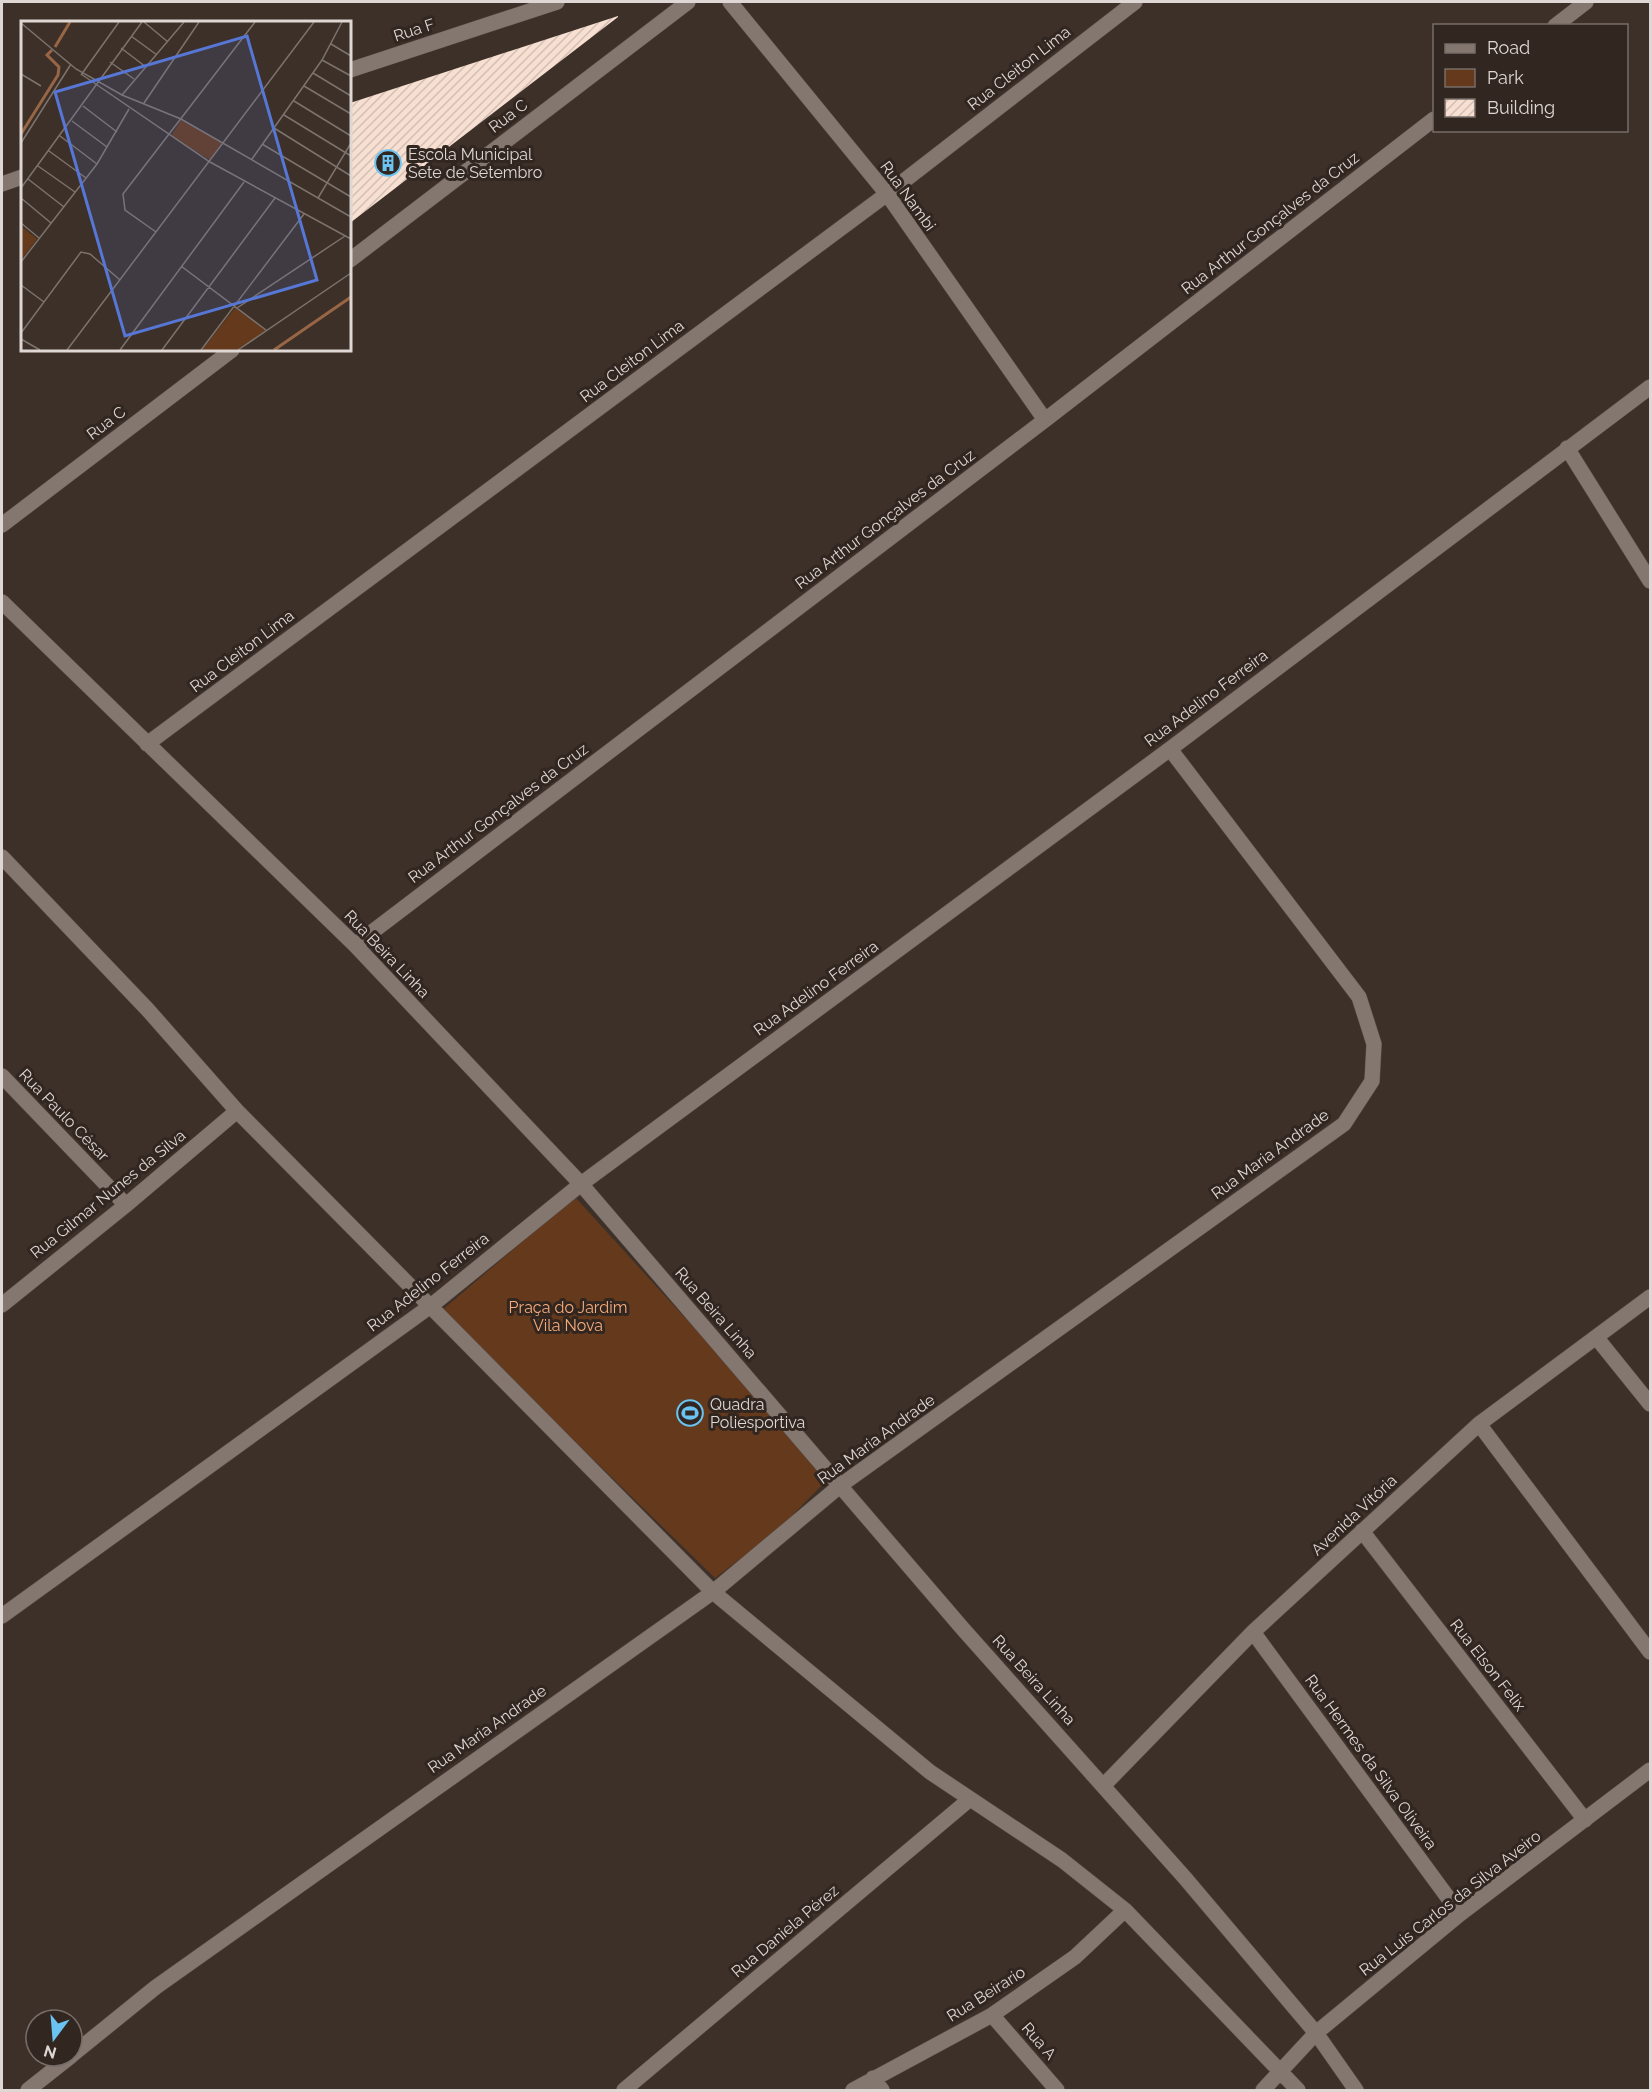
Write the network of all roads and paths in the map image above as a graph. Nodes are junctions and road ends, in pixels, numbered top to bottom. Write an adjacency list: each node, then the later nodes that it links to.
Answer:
1 (557, 2): 7 (street, Rua F)
2 (688, 2): 12 (street, Rua C)
3 (730, 2): 11 (street, Rua Nambi)
4 (1135, 2): 11 (street, Rua Cleiton Lima)
5 (1586, 2): 6 (street)
6 (1558, 24)
7 (351, 70)
8 (1433, 120): 15 (street, Rua Arthur Gonçalves da Cruz)
9 (21, 177): 10 (street)
10 (2, 184)
11 (887, 194): 15 (street, Rua Nambi); 20 (street, Rua Cleiton Lima)
12 (351, 259)
13 (231, 351): 17 (street, Rua C)
14 (1650, 387): 16 (street, Rua Adelino Ferreira)
15 (1045, 420): 23 (street, Rua Arthur Gonçalves da Cruz)
16 (1567, 448): 18 (street); 21 (street, Rua Adelino Ferreira)
17 (2, 525)
18 (1650, 581)
19 (2, 602): 20 (street, Rua Beira Linha)
20 (147, 744): 23 (street, Rua Beira Linha)
21 (1170, 749): 26 (street, Rua Adelino Ferreira); 34 (street, Rua Maria Andrade)
22 (2, 857): 25 (street)
23 (355, 945): 26 (street, Rua Beira Linha)
24 (2, 1076): 27 (street, Rua Paulo César)
25 (237, 1111): 27 (street, Rua Gilmar Nunes da Silva); 30 (street)
26 (581, 1184): 30 (street, Rua Adelino Ferreira); 34 (street, Rua Beira Linha)
27 (126, 1205): 29 (street, Rua Gilmar Nunes da Silva)
28 (1650, 1297): 31 (street, Avenida Vitória)
29 (2, 1305)
30 (432, 1305): 36 (street); 37 (street, Rua Adelino Ferreira)
31 (1596, 1337): 32 (street); 33 (street, Avenida Vitória)
32 (1650, 1404)
33 (1479, 1424): 35 (street, Avenida Vitória); 39 (street)
34 (841, 1485): 36 (street, Rua Maria Andrade); 41 (street, Rua Beira Linha)
35 (1362, 1532): 38 (street, Avenida Vitória); 43 (street, Rua Elson Felix)
36 (713, 1592): 42 (street); 48 (street, Rua Maria Andrade)
37 (2, 1616)
38 (1253, 1632): 41 (street, Avenida Vitória); 45 (street, Rua Hermes da Silva Oliveira)
39 (1650, 1652)
40 (1650, 1770): 43 (street, Rua Luis Carlos da Silva Aveiro)
41 (1104, 1785): 47 (street, Rua Beira Linha)
42 (970, 1799): 44 (street); 53 (street, Rua Daniela Pérez)
43 (1585, 1820): 45 (street, Rua Luis Carlos da Silva Aveiro)
44 (1125, 1910): 46 (street, Rua Beirario); 50 (street)
45 (1460, 1914): 47 (street, Rua Luis Carlos da Silva Aveiro)
46 (993, 2015): 51 (street, Rua Beirario); 55 (street, Rua A)
47 (1316, 2033): 50 (street, Rua Luis Carlos da Silva Aveiro); 58 (street, Rua Beira Linha)
48 (84, 2045)
49 (56, 2068): 52 (street, Rua Maria Andrade)
50 (1279, 2072): 56 (street, Rua Luis Carlos da Silva Aveiro); 57 (street)
51 (878, 2084): 54 (street, Rua Beirario)
52 (28, 2091)
53 (624, 2091)
54 (853, 2091)
55 (1057, 2091)
56 (1263, 2091)
57 (1298, 2091)
58 (1356, 2091)

